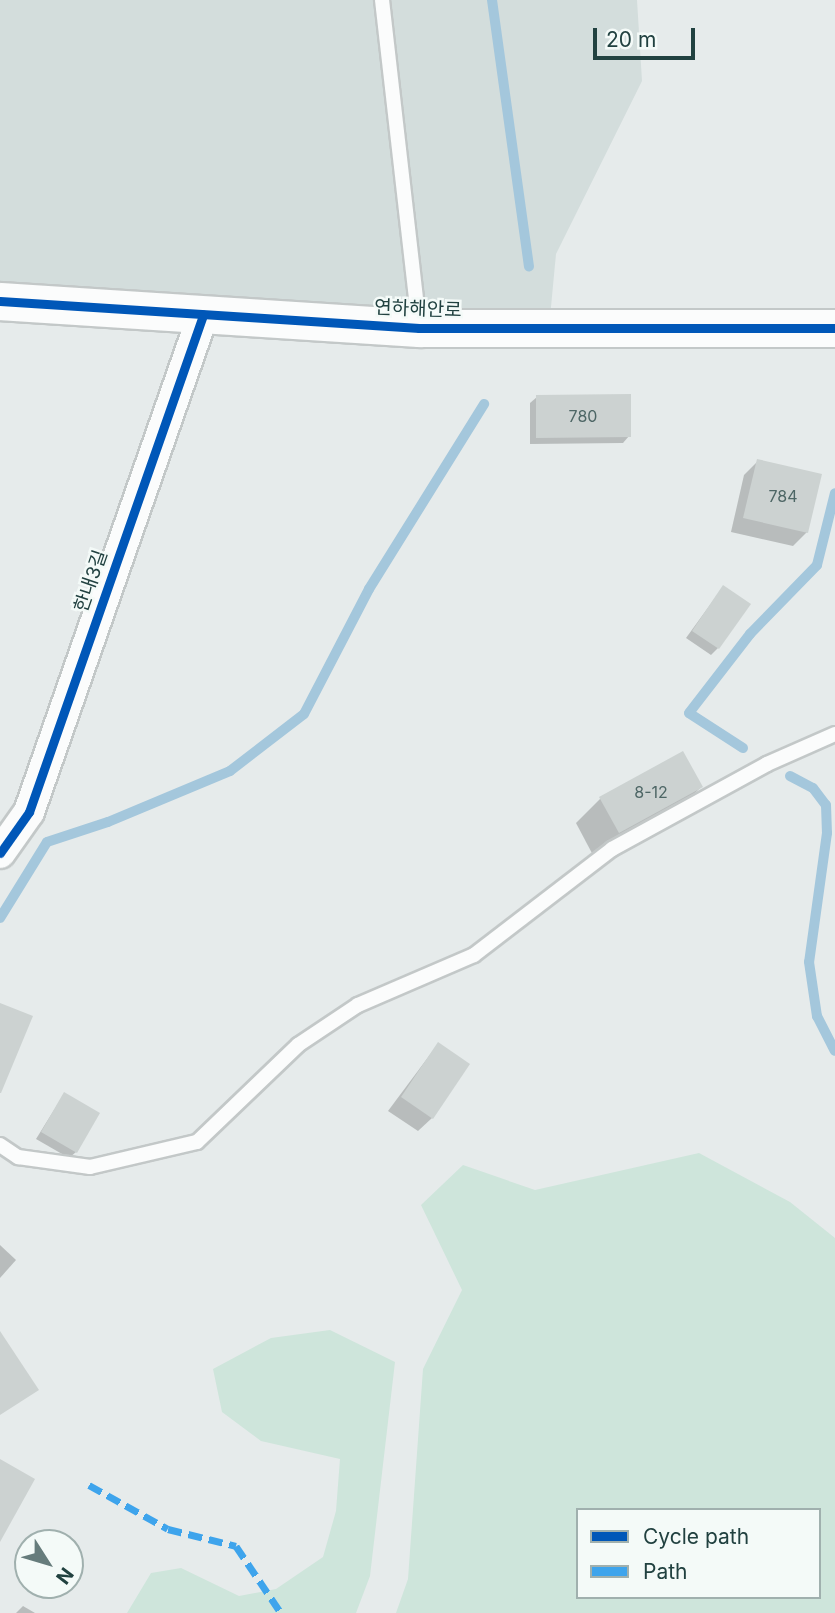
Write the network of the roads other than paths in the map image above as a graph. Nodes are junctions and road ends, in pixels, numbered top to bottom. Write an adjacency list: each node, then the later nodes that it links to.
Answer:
1 (382, 0): 4 (lane)
2 (0, 301): 3 (street, 연하해안로)
3 (203, 315): 4 (street, 연하해안로); 7 (street, 한내3길)
4 (419, 328): 5 (street, 연하해안로)
5 (835, 328)
6 (835, 734): 8 (lane)
7 (0, 853)
8 (0, 1145)

